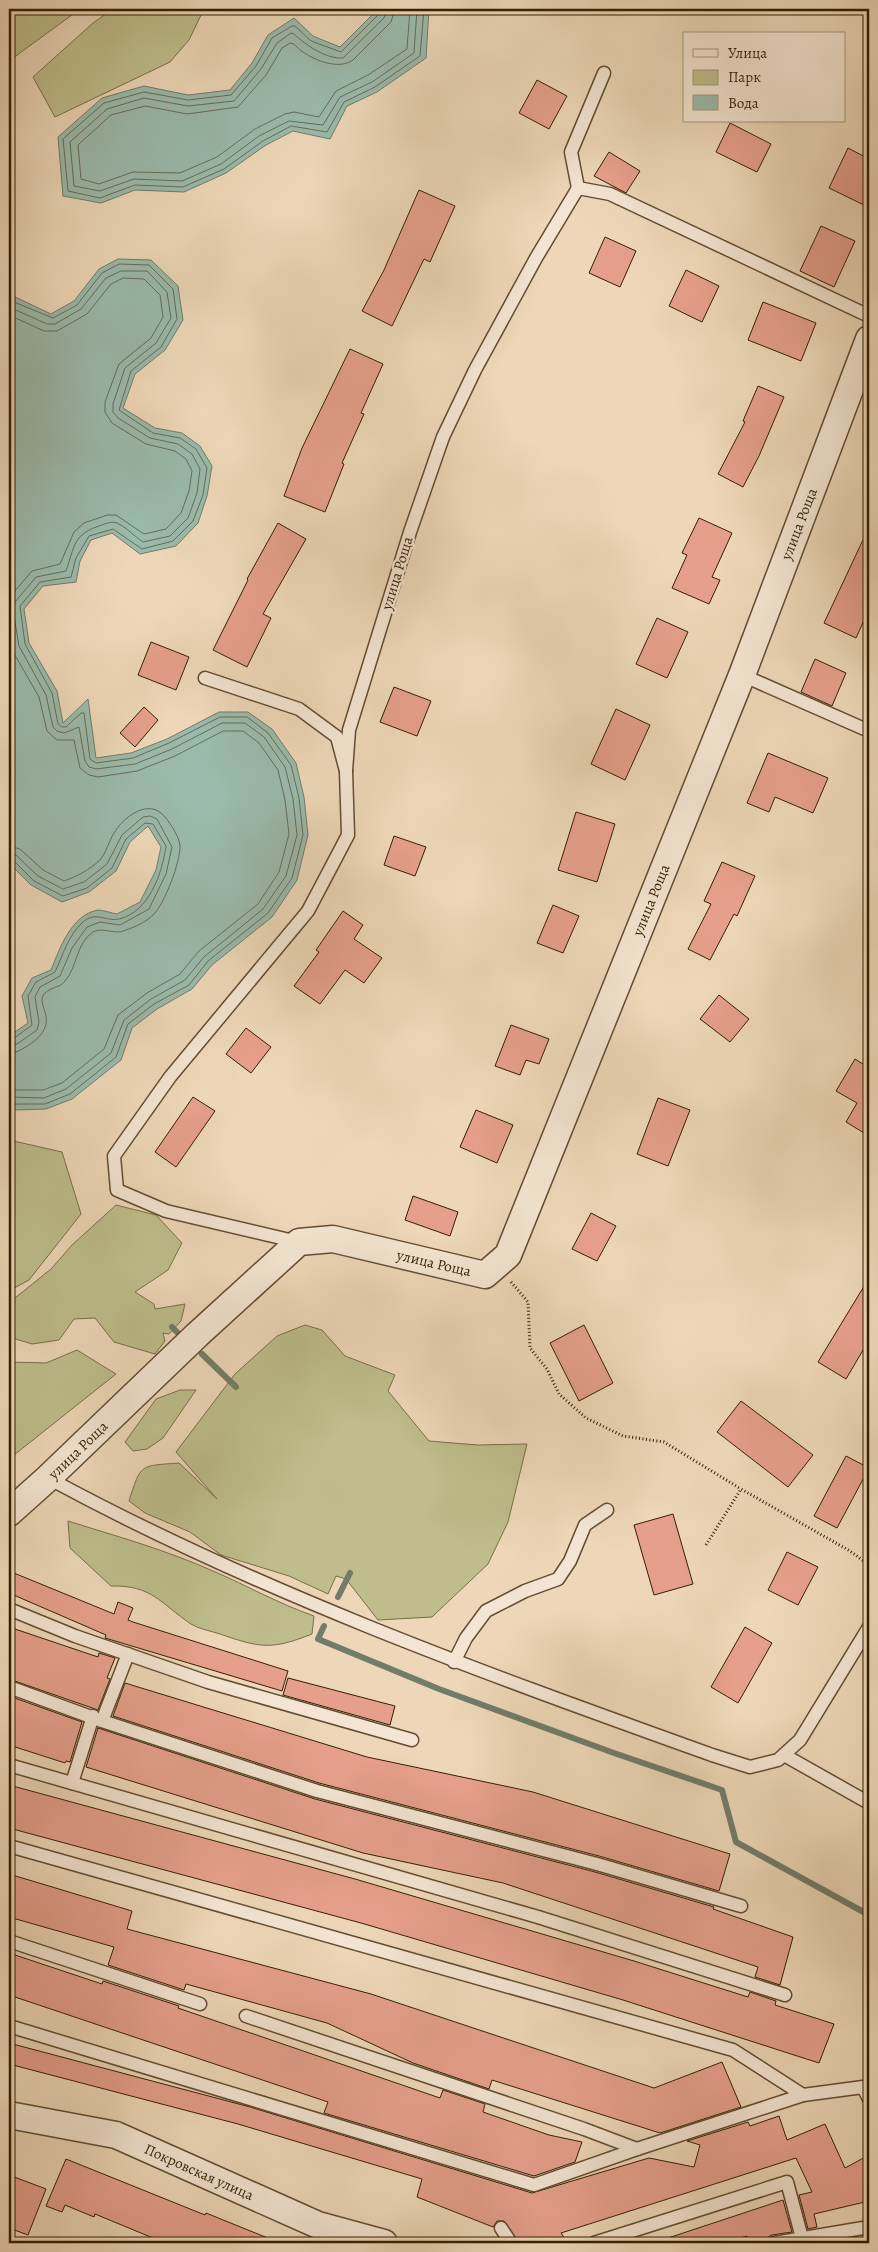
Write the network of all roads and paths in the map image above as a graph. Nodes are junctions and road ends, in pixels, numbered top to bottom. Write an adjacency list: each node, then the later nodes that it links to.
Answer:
1 (604, 73): 2 (lane)
2 (578, 188): 3 (lane); 8 (lane, улица Роща)
3 (869, 316)
4 (869, 339): 5 (street, улица Роща)
5 (742, 675): 7 (lane); 10 (street, улица Роща)
6 (204, 678): 8 (lane, улица Роща)
7 (869, 731)
8 (346, 771): 9 (lane, улица Роща)
9 (299, 1242): 10 (street, улица Роща); 11 (street, улица Роща)
10 (496, 1265): 12 (path)
11 (48, 1478): 14 (street, улица Роща); 20 (lane)
12 (741, 1489): 15 (path); 16 (path)
13 (607, 1510): 20 (lane)
14 (9, 1513)
15 (706, 1544)
16 (869, 1565)
17 (9, 1609): 19 (lane)
18 (869, 1627): 26 (lane)
19 (128, 1654): 22 (lane); 24 (lane)
20 (454, 1662): 26 (lane)
21 (9, 1687): 22 (lane)
22 (98, 1719): 28 (lane); 31 (lane)
23 (869, 1722): 25 (path)
24 (412, 1740)
25 (869, 1745)
26 (784, 1755): 29 (lane)
27 (9, 1765): 28 (lane)
28 (72, 1783): 33 (lane)
29 (869, 1803)
30 (9, 1846): 37 (lane)
31 (741, 1906)
32 (9, 1941): 34 (lane)
33 (785, 1995)
34 (200, 2004)
35 (246, 2016): 40 (lane)
36 (9, 2026): 40 (lane)
37 (803, 2095): 38 (lane); 40 (lane)
38 (869, 2099)
39 (9, 2115): 45 (street, Покровская улица)
40 (637, 2149)
41 (869, 2227): 43 (lane)
42 (501, 2228): 46 (lane)
43 (844, 2230): 44 (lane); 49 (lane)
44 (802, 2238): 47 (lane); 48 (lane)
45 (384, 2243)
46 (510, 2243)
47 (594, 2243)
48 (774, 2243)
49 (845, 2243)

